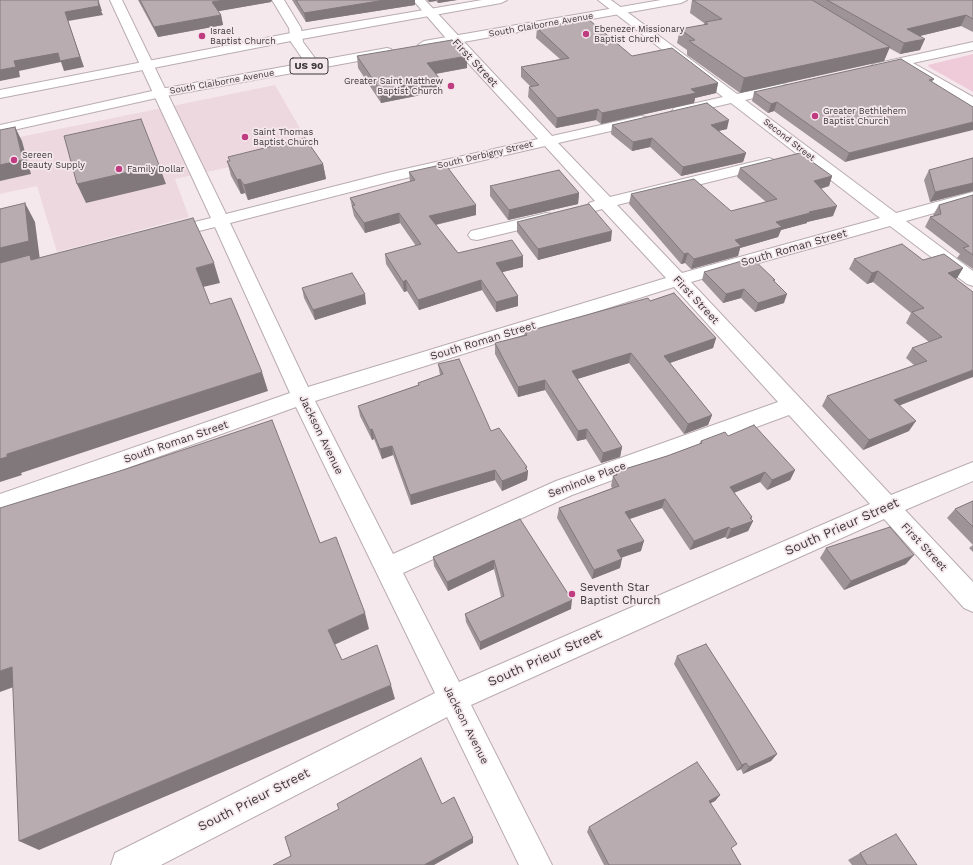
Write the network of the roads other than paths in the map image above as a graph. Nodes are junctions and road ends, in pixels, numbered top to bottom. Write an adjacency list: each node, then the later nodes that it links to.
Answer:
1 (116, 0): 13 (street, Jackson Avenue)
2 (278, 0): 8 (street)
3 (501, 0): 6 (street)
4 (604, 0): 7 (street, Second Street)
5 (681, 0): 7 (street, South Claiborne Avenue / US 90)
6 (424, 6): 8 (street); 9 (street, First Street)
7 (619, 11): 9 (street, South Claiborne Avenue / US 90); 19 (street, Second Street)
8 (296, 36): 13 (street); 14 (street)
9 (453, 40): 14 (street, South Claiborne Avenue / US 90); 24 (street, First Street)
10 (973, 46): 12 (street)
11 (888, 54): 12 (street)
12 (901, 62): 15 (street); 20 (street)
13 (147, 65): 17 (street); 18 (street, Jackson Avenue)
14 (314, 66): 18 (street, South Claiborne Avenue / US 90)
15 (864, 70)
16 (796, 85): 19 (street)
17 (0, 94)
18 (161, 94): 23 (street, South Claiborne Avenue / US 90); 28 (street, Jackson Avenue)
19 (736, 99): 21 (street); 25 (street, Second Street)
20 (973, 103)
21 (668, 114)
22 (653, 117): 24 (street, South Derbigny Street)
23 (0, 129)
24 (547, 140): 27 (street, First Street); 28 (street, South Derbigny Street)
25 (806, 154): 27 (street); 29 (street, Second Street)
26 (973, 197): 29 (street, South Roman Street)
27 (606, 203): 30 (street); 32 (street, First Street)
28 (221, 219): 31 (street, South Derbigny Street); 34 (street, Jackson Avenue)
29 (894, 220): 32 (street, South Roman Street); 33 (street, Second Street)
30 (477, 235)
31 (156, 237)
32 (678, 280): 34 (street, South Roman Street); 35 (street, First Street)
33 (973, 280)
34 (302, 397): 37 (street, South Roman Street); 39 (street, Jackson Avenue)
35 (793, 405): 38 (street, First Street); 39 (street, Seminole Place)
36 (973, 471): 38 (street, South Prieur Street)
37 (0, 504)
38 (887, 507): 40 (street, First Street); 41 (street, South Prieur Street)
39 (387, 569): 41 (street, Jackson Avenue)
40 (973, 600)
41 (453, 699): 42 (street, South Prieur Street); 43 (street, Jackson Avenue)
42 (127, 865)
43 (536, 865)

